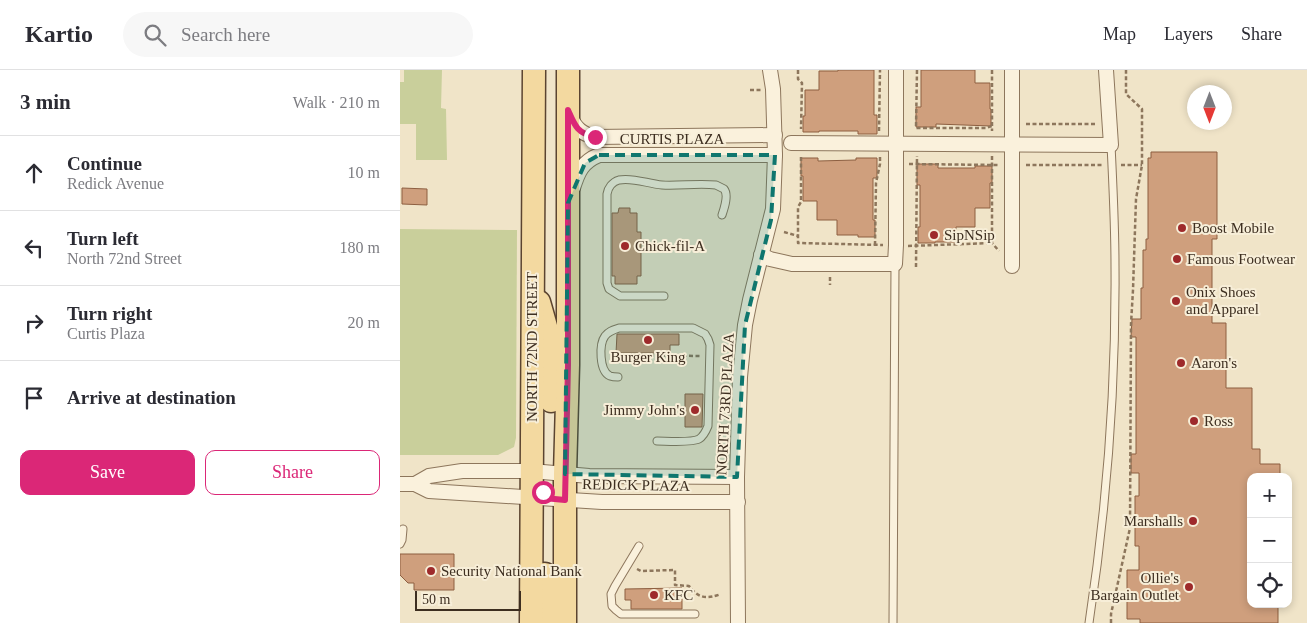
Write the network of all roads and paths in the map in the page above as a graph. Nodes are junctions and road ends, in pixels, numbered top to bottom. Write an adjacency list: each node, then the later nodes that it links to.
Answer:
1 (534, 70): 40 (main road, NORTH 72ND STREET)
2 (568, 70): 12 (main road, NORTH 72ND STREET)
3 (770, 70): 13 (street, NORTH 73RD PLAZA)
4 (798, 70): 15 (path)
5 (880, 70): 14 (path)
6 (896, 70): 16 (street)
7 (917, 70): 8 (path)
8 (992, 70)
9 (1012, 70): 17 (street)
10 (1106, 70): 18 (street)
11 (1126, 70): 25 (path)
12 (568, 110): 13 (street, CURTIS PLAZA); 26 (main road, NORTH 72ND STREET)
13 (775, 135): 20 (street, NORTH 73RD PLAZA)
14 (879, 135)
15 (796, 138): 16 (street)
16 (896, 144): 17 (street); 32 (street)
17 (1012, 144): 18 (street); 23 (street)
18 (1111, 145): 24 (lane)
19 (880, 154): 29 (path)
20 (775, 155): 26 (street, CURTIS PLAZA); 31 (street, NORTH 73RD PLAZA)
21 (801, 156): 29 (path)
22 (992, 165): 23 (path); 30 (path); 30 (path)
23 (1012, 165): 24 (path); 33 (street)
24 (1112, 165): 25 (path); 57 (lane)
25 (1142, 165): 58 (path)
26 (568, 203): 40 (main road, NORTH 72ND STREET)
27 (722, 215): 35 (lane)
28 (784, 232): 29 (path)
29 (798, 236)
30 (916, 246): 34 (path)
31 (762, 255): 32 (street); 41 (street, NORTH 73RD PLAZA)
32 (895, 264): 56 (lane)
33 (1012, 266)
34 (916, 267)
35 (664, 296)
36 (602, 355): 37 (path); 37 (lane); 38 (lane)
37 (710, 356): 39 (lane)
38 (618, 377)
39 (657, 441)
40 (549, 473): 41 (street, REDICK PLAZA); 43 (street, REDICK PLAZA); 44 (main road, NORTH 72ND STREET); 44 (main road)
41 (737, 477): 45 (street, NORTH 73RD PLAZA)
42 (400, 484): 43 (street)
43 (415, 484): 44 (street, REDICK PLAZA)
44 (547, 498): 45 (street, REDICK PLAZA); 52 (main road, NORTH 72ND STREET); 53 (main road); 54 (main road, NORTH 72ND STREET)
45 (738, 502): 55 (street, NORTH 73RD PLAZA)
46 (403, 529): 47 (lane)
47 (400, 544)
48 (639, 546): 49 (lane)
49 (628, 564): 50 (path); 51 (lane)
50 (721, 594)
51 (695, 614)
52 (531, 623)
53 (549, 623)
54 (565, 623)
55 (738, 623)
56 (893, 623)
57 (1089, 623)
58 (1111, 623)

